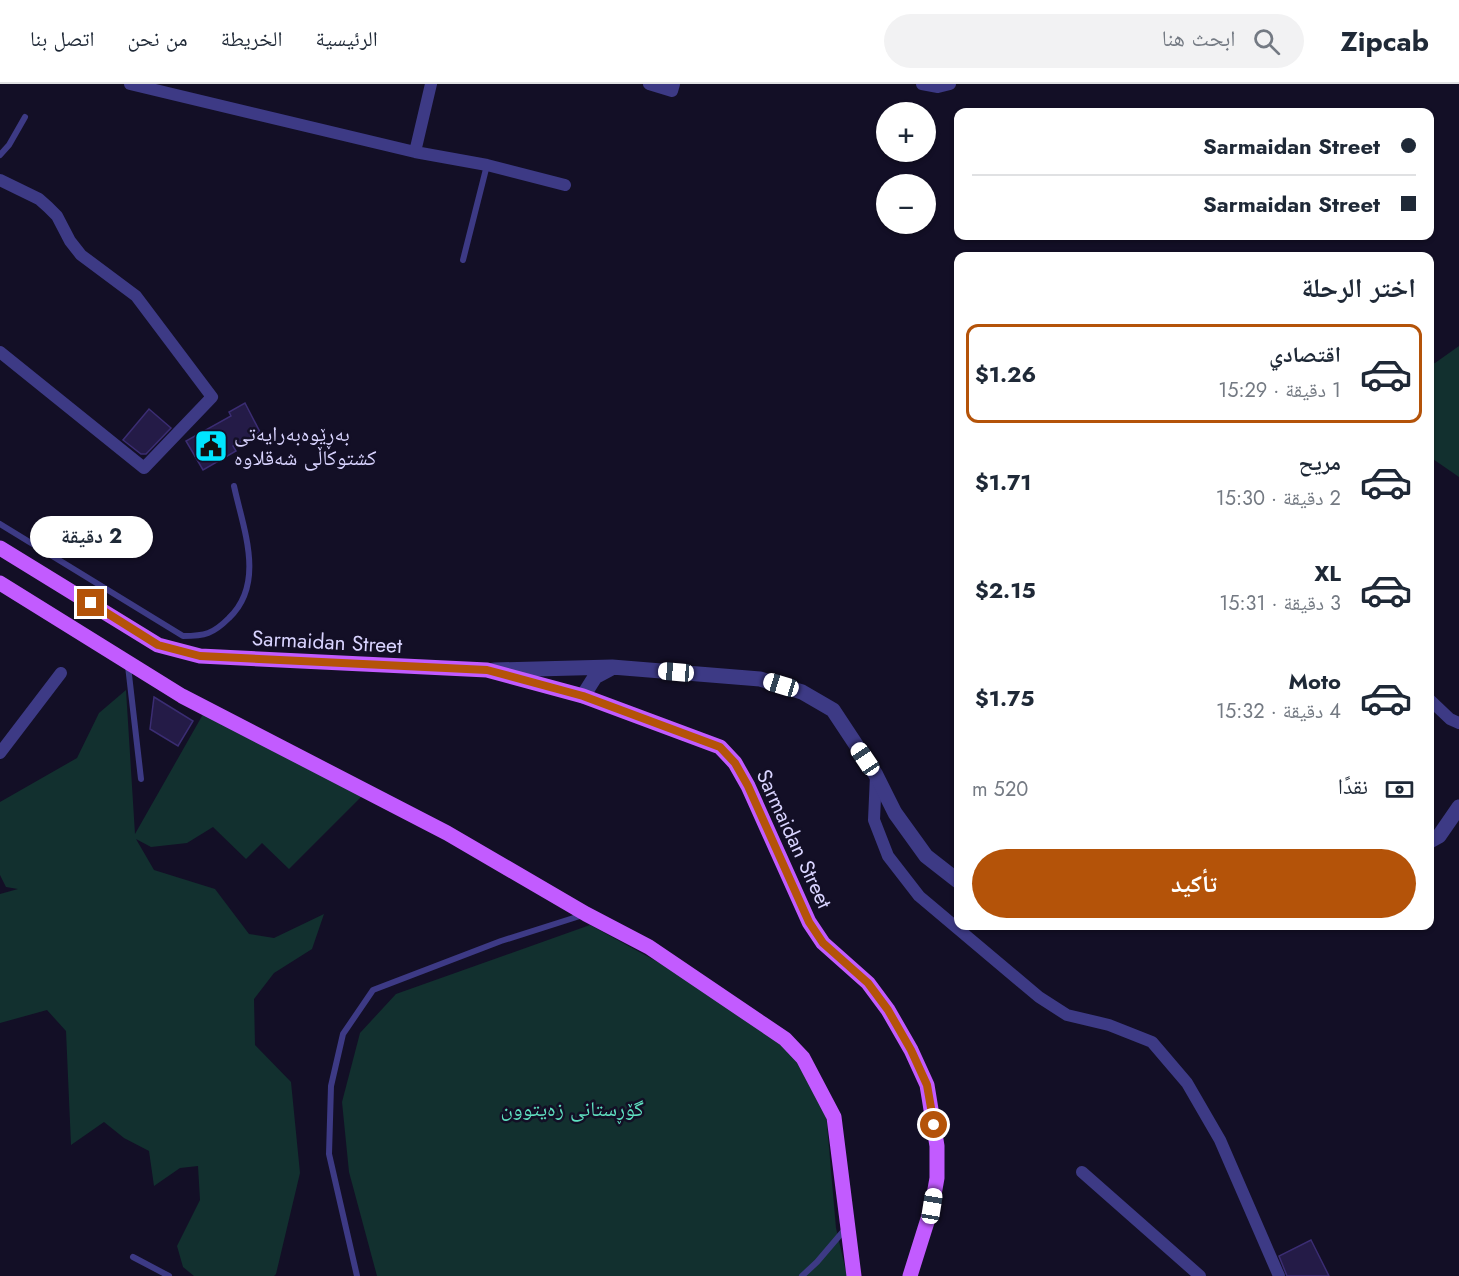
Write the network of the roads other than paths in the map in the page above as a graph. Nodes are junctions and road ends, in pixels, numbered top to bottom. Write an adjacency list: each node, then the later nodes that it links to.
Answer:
1 (130, 84): 8 (street)
2 (431, 84): 8 (street)
3 (649, 84): 4 (street)
4 (674, 84)
5 (922, 84): 6 (street)
6 (950, 84)
7 (25, 117): 9 (lane)
8 (415, 152): 10 (street)
9 (0, 155)
10 (487, 165): 12 (street); 13 (lane)
11 (0, 180): 14 (street)
12 (565, 185)
13 (463, 260)
14 (0, 352)
15 (234, 486): 16 (lane)
16 (0, 524)
17 (0, 548): 21 (main road, Sarmaidan Street)
18 (0, 583): 19 (main road)
19 (127, 661): 28 (lane); 32 (main road)
20 (612, 667): 21 (street); 23 (street); 27 (street)
21 (487, 670): 23 (main road, Sarmaidan Street)
22 (62, 673): 26 (street)
23 (583, 696): 42 (main road, Sarmaidan Street)
24 (1434, 704): 25 (street)
25 (1459, 723)
26 (0, 753)
27 (876, 775): 31 (street); 33 (street)
28 (141, 778)
29 (1459, 807): 30 (street)
30 (1434, 839)
31 (954, 879)
32 (586, 914): 36 (main road); 39 (lane)
33 (954, 925)
34 (959, 930): 44 (street)
35 (1082, 1172): 43 (street)
36 (848, 1225): 40 (lane); 41 (main road)
37 (133, 1257): 38 (lane)
38 (169, 1276)
39 (357, 1276)
40 (801, 1276)
41 (854, 1276)
42 (910, 1276)
43 (1200, 1276)
44 (1279, 1276)

